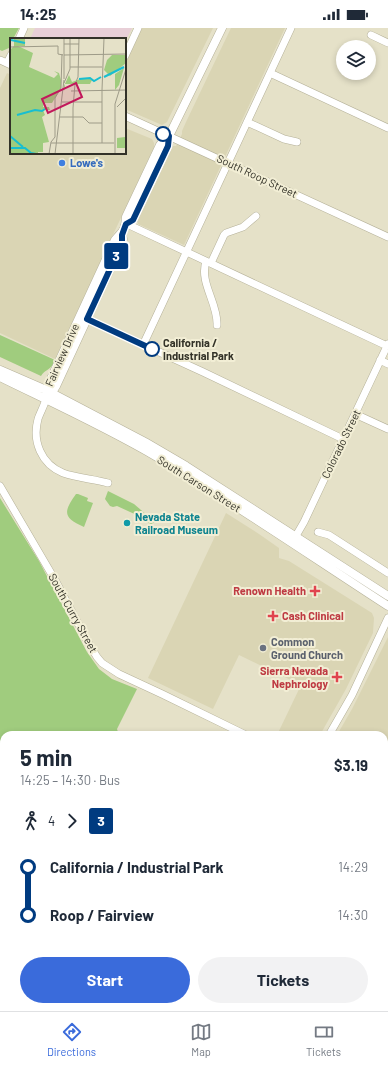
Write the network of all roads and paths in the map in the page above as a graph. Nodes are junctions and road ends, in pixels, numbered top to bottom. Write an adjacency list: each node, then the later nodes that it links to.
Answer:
1 (24, 28): 6 (street)
2 (138, 28): 8 (street)
3 (222, 28): 15 (main road, Fairview Drive)
4 (291, 28): 11 (street)
5 (371, 35): 7 (street)
6 (19, 38)
7 (388, 43)
8 (126, 54)
9 (0, 60): 10 (street)
10 (9, 64)
11 (270, 73): 13 (street); 14 (street)
12 (126, 116): 15 (street, South Roop Street)
13 (247, 122): 16 (street); 17 (street)
14 (388, 128)
15 (169, 136): 17 (street, South Roop Street); 19 (main road, Fairview Drive)
16 (297, 142)
17 (228, 163): 21 (street, South Roop Street); 22 (street)
18 (256, 216): 23 (street)
19 (126, 224): 20 (main road, Fairview Drive); 22 (street)
20 (122, 235): 24 (main road, Fairview Drive); 32 (main road, Fairview Drive)
21 (388, 237)
22 (186, 252): 23 (street); 26 (street)
23 (208, 262): 25 (street); 27 (street)
24 (87, 319): 26 (street); 32 (main road, Fairview Drive)
25 (217, 325)
26 (143, 345): 35 (street)
27 (388, 345): 28 (street, Colorado Street)
28 (380, 360): 29 (street); 33 (street, Colorado Street)
29 (388, 364)
30 (0, 370): 32 (main road, South Carson Street)
31 (0, 377): 32 (main road, South Carson Street)
32 (48, 394): 36 (street); 39 (main road, South Carson Street)
33 (355, 414): 34 (street); 35 (street, Colorado Street)
34 (388, 429)
35 (343, 439): 39 (street, Colorado Street)
36 (108, 483)
37 (0, 486): 44 (street, South Curry Street)
38 (318, 532): 40 (street)
39 (294, 540): 41 (main road, South Carson Street); 42 (main road, South Carson Street)
40 (388, 573)
41 (388, 596)
42 (388, 606)
43 (388, 618): 45 (street)
44 (238, 731)
45 (331, 731)

